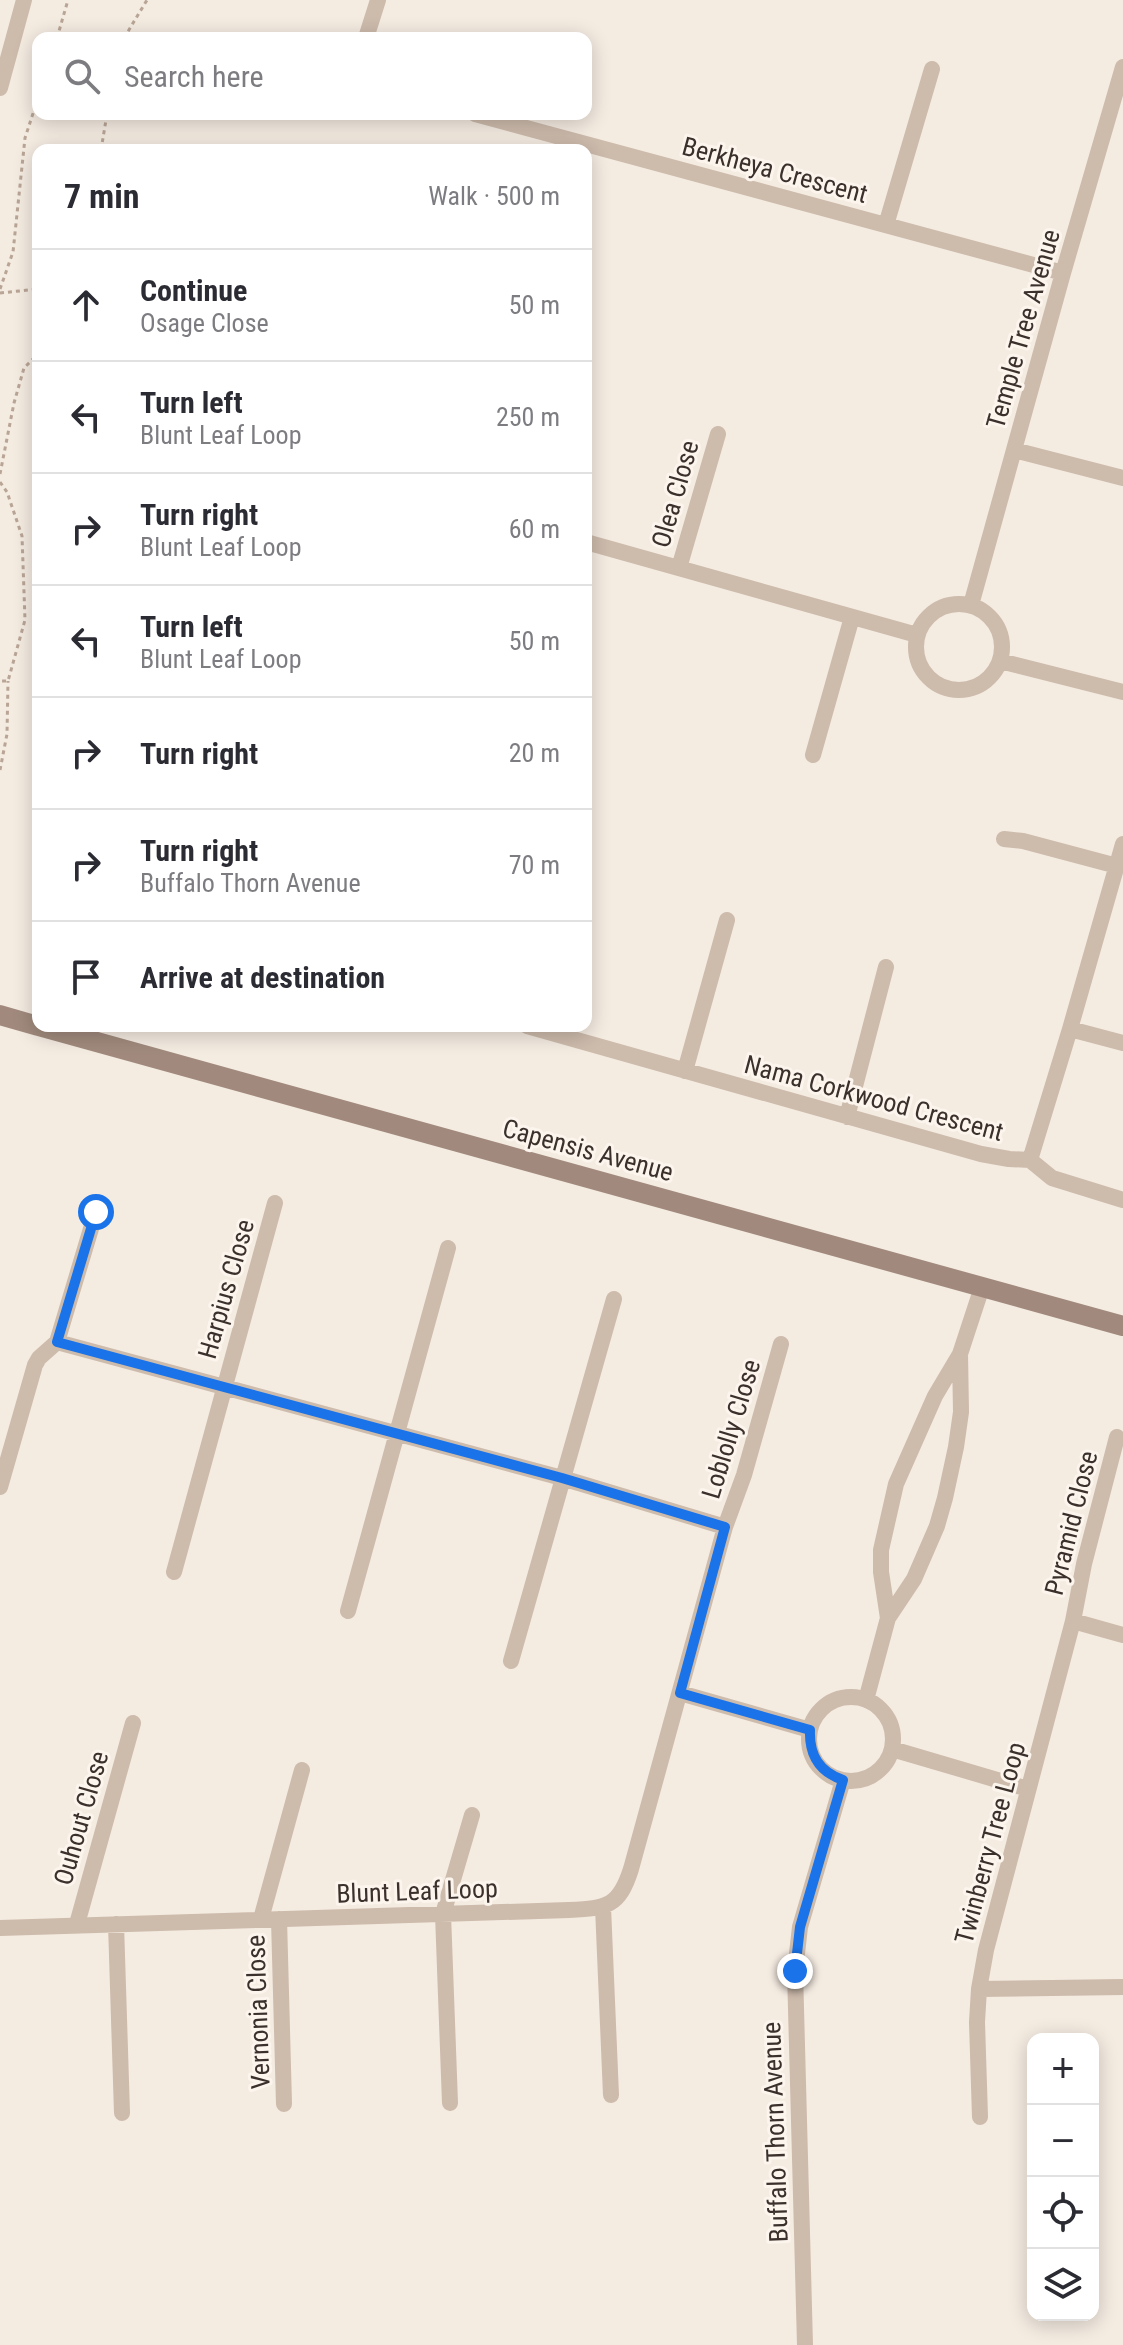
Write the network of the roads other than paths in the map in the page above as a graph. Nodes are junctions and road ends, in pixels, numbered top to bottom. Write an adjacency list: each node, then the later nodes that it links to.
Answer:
1 (24, 0): 6 (street)
2 (378, 0): 3 (street)
3 (368, 32)
4 (1123, 67): 11 (street, Temple Tree Avenue)
5 (932, 69): 10 (street)
6 (0, 88)
7 (497, 120): 8 (street, Berkheya Crescent)
8 (586, 144)
9 (592, 146): 10 (street, Berkheya Crescent)
10 (886, 225): 11 (street, Berkheya Crescent)
11 (1063, 273): 13 (street, Temple Tree Avenue)
12 (718, 434): 16 (street, Olea Close)
13 (1014, 450): 14 (street); 17 (street, Temple Tree Avenue)
14 (1123, 478)
15 (592, 544): 16 (street)
16 (679, 568): 18 (street)
17 (971, 605): 19 (street); 20 (street)
18 (852, 617): 19 (street); 22 (street)
19 (917, 635): 20 (street)
20 (1000, 661): 21 (street)
21 (1123, 692)
22 (813, 755)
23 (1004, 839): 25 (street)
24 (1123, 844): 25 (street, Nama Corkwood Crescent)
25 (1117, 866): 26 (street, Nama Corkwood Crescent)
26 (1116, 895): 31 (street, Nama Corkwood Crescent)
27 (727, 920): 35 (street)
28 (886, 967): 36 (street)
29 (0, 1015): 30 (street, Capensis Avenue)
30 (32, 1024)
31 (1070, 1029): 34 (street); 37 (street, Nama Corkwood Crescent)
32 (60, 1032): 42 (street, Capensis Avenue)
33 (548, 1032): 35 (street, Nama Corkwood Crescent)
34 (1123, 1043)
35 (685, 1071): 36 (street, Nama Corkwood Crescent)
36 (847, 1117): 37 (street, Nama Corkwood Crescent)
37 (1030, 1160): 38 (street)
38 (1123, 1200)
39 (275, 1203): 48 (street, Harpius Close)
40 (96, 1212): 45 (street)
41 (448, 1248): 49 (street)
42 (982, 1287): 44 (street, Capensis Avenue); 47 (street)
43 (614, 1299): 51 (street)
44 (1123, 1326)
45 (57, 1342): 48 (street); 52 (street)
46 (781, 1344): 53 (street, Loblolly Close)
47 (960, 1354): 56 (street); 56 (street)
48 (223, 1387): 49 (street); 54 (street, Harpius Close)
49 (396, 1433): 51 (street); 55 (street)
50 (1117, 1437): 57 (street, Pyramid Close)
51 (562, 1478): 53 (street); 59 (street)
52 (0, 1487)
53 (725, 1527): 60 (street)
54 (174, 1572)
55 (348, 1611)
56 (888, 1618): 61 (street)
57 (1073, 1621): 58 (street); 67 (street, Twinberry Tree Loop)
58 (1123, 1635)
59 (511, 1661)
60 (680, 1693): 63 (street); 69 (street)
61 (866, 1700): 63 (street); 64 (street)
62 (133, 1723): 73 (street, Ouhout Close)
63 (810, 1730): 66 (street)
64 (892, 1749): 66 (street); 67 (street)
65 (302, 1770): 71 (street)
66 (843, 1780): 83 (street, Buffalo Thorn Avenue)
67 (1028, 1789): 77 (street, Twinberry Tree Loop)
68 (472, 1815): 70 (street)
69 (603, 1907): 70 (street, Blunt Leaf Loop); 78 (street)
70 (443, 1914): 72 (street, Blunt Leaf Loop); 79 (street)
71 (261, 1919): 72 (street, Blunt Leaf Loop); 74 (street, Blunt Leaf Loop)
72 (279, 1919): 80 (street, Vernonia Close)
73 (77, 1924): 74 (street, Blunt Leaf Loop); 75 (street, Blunt Leaf Loop)
74 (116, 1924): 81 (street)
75 (0, 1928)
76 (1123, 1987): 77 (street)
77 (979, 1989): 82 (street, Twinberry Tree Loop)
78 (611, 2095)
79 (450, 2103)
80 (284, 2104)
81 (122, 2113)
82 (980, 2117)
83 (805, 2345)

